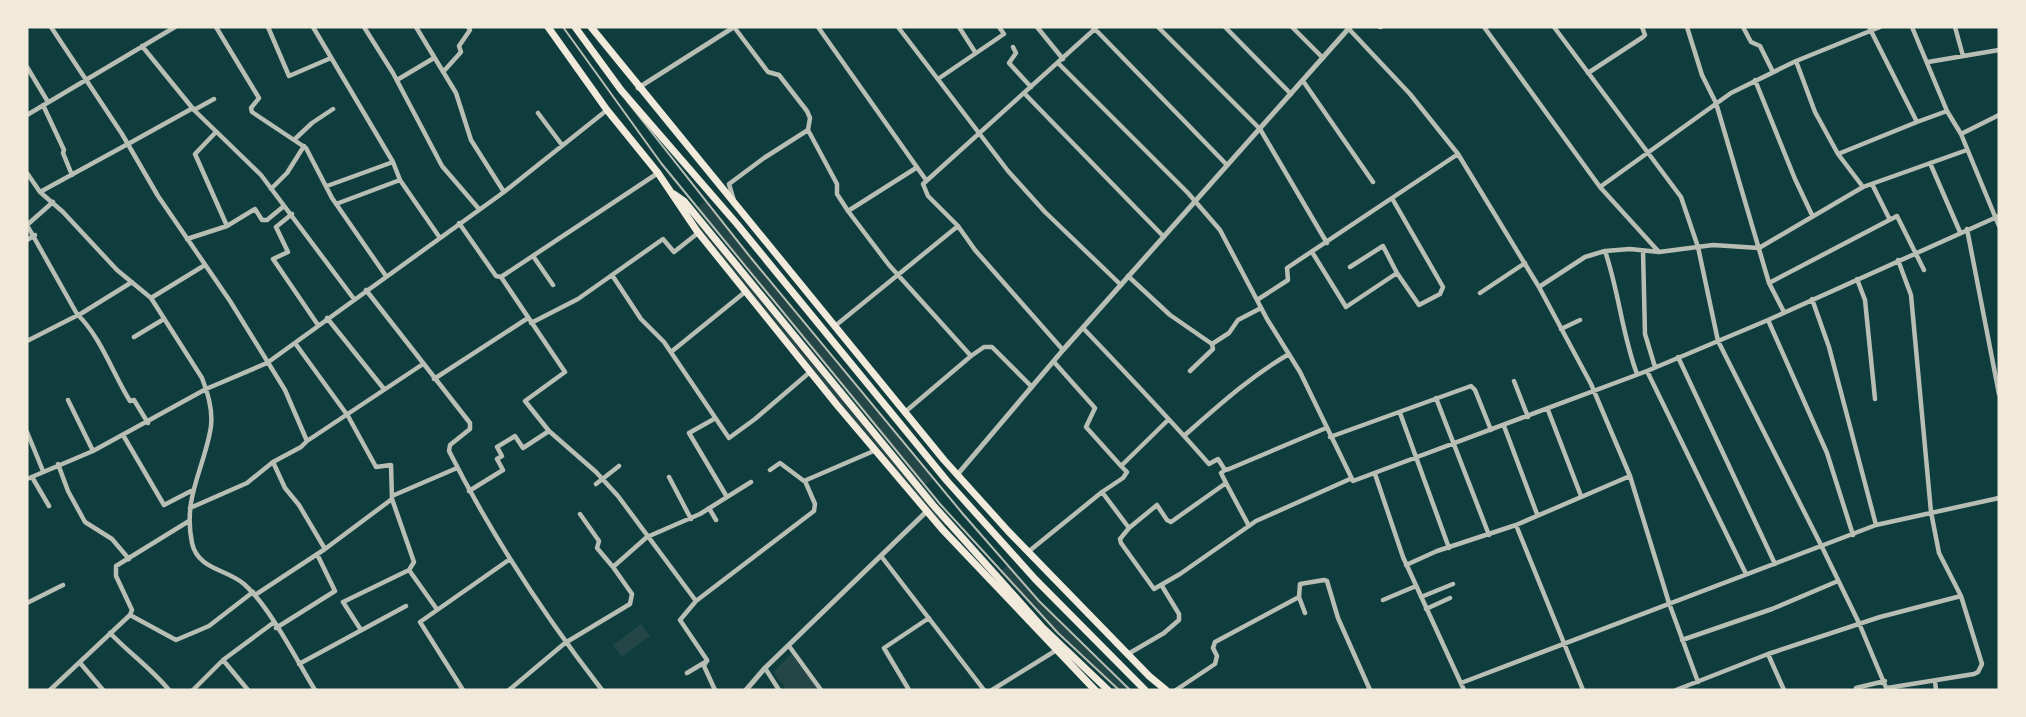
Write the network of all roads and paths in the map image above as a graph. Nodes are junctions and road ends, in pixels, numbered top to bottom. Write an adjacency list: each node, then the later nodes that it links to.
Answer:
1 (51, 27): 52 (street)
2 (162, 27): 34 (street)
3 (175, 27): 34 (street)
4 (216, 27): 77 (street)
5 (268, 27): 40 (street)
6 (313, 27): 40 (street)
7 (364, 27): 53 (street)
8 (416, 27): 41 (street)
9 (548, 27): 66 (main road)
10 (563, 27): 344 (lane)
11 (575, 27): 58 (main road)
12 (591, 27): 57 (main road)
13 (734, 27): 57 (street); 73 (street)
14 (818, 27): 88 (street)
15 (898, 27): 51 (street)
16 (959, 27): 38 (street)
17 (999, 27): 38 (street)
18 (1037, 27): 43 (street)
19 (1158, 27): 72 (street)
20 (1225, 27): 60 (street)
21 (1292, 27): 42 (street)
22 (1484, 27): 97 (street)
23 (1554, 27): 50 (street)
24 (1641, 27): 50 (street)
25 (1687, 27): 62 (street)
26 (1743, 27): 49 (street)
27 (1880, 27): 33 (street)
28 (1912, 27): 46 (street)
29 (1955, 27): 39 (street)
30 (1095, 28): 43 (street); 87 (street)
31 (1349, 28): 42 (street); 82 (street)
32 (469, 29): 48 (street)
33 (1870, 29): 44 (street); 71 (street)
34 (165, 33): 35 (street)
35 (142, 46): 52 (street); 64 (street)
36 (1013, 47): 56 (street)
37 (1999, 51): 39 (street)
38 (975, 52): 51 (street)
39 (1963, 56): 46 (street)
40 (331, 58): 85 (street)
41 (434, 58): 48 (street); 53 (street)
42 (1323, 58): 55 (street)
43 (1062, 59): 45 (street)
44 (1796, 61): 49 (street); 83 (street)
45 (1058, 63): 56 (street); 105 (street)
46 (1928, 63): 67 (street)
47 (27, 67): 63 (street)
48 (443, 72): 101 (street)
49 (1773, 72): 54 (street)
50 (1588, 73): 84 (street)
51 (938, 78): 74 (street)
52 (84, 80): 63 (street); 78 (street)
53 (397, 80): 109 (street)
54 (1755, 80): 62 (street); 112 (street)
55 (1302, 81): 60 (street); 94 (street)
56 (1031, 87): 59 (street)
57 (638, 88): 107 (main road)
58 (620, 89): 264 (main road); 345 (lane)
59 (1024, 93): 74 (street); 124 (street)
60 (1291, 94): 72 (street)
61 (214, 99): 64 (street)
62 (1716, 103): 84 (street); 130 (street)
63 (45, 104): 69 (street); 91 (street)
64 (193, 109): 75 (street); 78 (street)
65 (333, 109): 77 (street)
66 (607, 110): 79 (street); 90 (main road)
67 (1947, 111): 71 (street); 76 (street)
68 (538, 114): 79 (street)
69 (27, 115)
70 (1999, 115): 76 (street)
71 (1917, 122): 83 (street)
72 (1260, 129): 87 (street); 128 (street)
73 (808, 130): 107 (street); 110 (street)
74 (980, 131): 93 (street); 152 (street)
75 (216, 132): 99 (street); 117 (street)
76 (1961, 134): 81 (street)
77 (295, 139): 80 (street)
78 (127, 144): 91 (street); 126 (street)
79 (562, 145): 101 (street)
80 (304, 146): 96 (street); 99 (street)
81 (1966, 150): 86 (street); 113 (street)
82 (1458, 154): 103 (street); 138 (street)
83 (1838, 154): 98 (street)
84 (1648, 156): 97 (street); 129 (street)
85 (393, 162): 92 (street); 96 (street)
86 (1930, 163): 95 (street); 122 (street)
87 (1227, 165): 105 (street)
88 (916, 168): 93 (street); 110 (street)
89 (27, 173): 100 (street)
90 (658, 173): 102 (main road); 136 (street)
91 (72, 175): 100 (street)
92 (400, 180): 106 (street); 125 (street)
93 (926, 180): 118 (street)
94 (1373, 182)
95 (1872, 184): 98 (street); 114 (street)
96 (327, 186): 106 (street)
97 (1600, 187): 134 (street)
98 (1863, 188): 112 (street)
99 (271, 189): 108 (street)
100 (40, 192): 104 (street)
101 (504, 192): 109 (street)
102 (674, 194): 121 (main road); 280 (main road)
103 (1393, 200): 128 (street); 142 (street)
104 (53, 202): 116 (street); 149 (street)
105 (1196, 202): 124 (street); 160 (street)
106 (336, 204): 145 (street)
107 (734, 204): 171 (main road)
108 (284, 206): 111 (street); 117 (street)
109 (479, 209): 115 (street)
110 (848, 212): 143 (street)
111 (292, 214): 158 (street); 170 (street)
112 (1812, 215): 130 (street)
113 (1997, 217): 119 (street); 120 (street)
114 (1889, 218): 135 (street); 150 (street)
115 (459, 223): 125 (street); 147 (street)
116 (27, 225): 123 (street)
117 (227, 226): 126 (street)
118 (958, 226): 143 (street); 179 (street)
119 (1999, 226)
120 (1967, 229): 122 (street); 198 (street)
121 (698, 232): 144 (street); 155 (main road)
122 (1960, 232): 135 (street)
123 (35, 235): 127 (street); 163 (street)
124 (1164, 237): 146 (street)
125 (440, 238): 145 (street)
126 (187, 239): 139 (street)
127 (27, 240)
128 (1326, 243): 133 (street)
129 (1698, 247): 130 (street); 134 (street); 175 (street)
130 (1759, 248): 150 (street)
131 (1605, 251): 132 (street); 153 (street); 191 (street)
132 (1643, 251): 134 (street); 187 (street)
133 (1312, 252): 142 (street); 160 (street)
134 (1659, 252)
135 (1917, 253): 137 (street); 141 (street)
136 (533, 256): 147 (street); 151 (street)
137 (1898, 260): 148 (street); 253 (street)
138 (1525, 263): 153 (street); 156 (street)
139 (206, 265): 157 (street); 185 (street)
140 (1350, 267): 142 (street)
141 (1924, 270)
142 (1397, 273)
143 (898, 274): 171 (street); 182 (street)
144 (612, 275): 169 (street); 180 (street)
145 (386, 276): 154 (street)
146 (1128, 276): 152 (street); 178 (street)
147 (501, 277): 165 (street)
148 (1857, 279): 159 (street); 200 (street)
149 (132, 282): 157 (street); 163 (street)
150 (1769, 283): 162 (street)
151 (553, 285)
152 (1120, 285): 172 (street)
153 (1539, 287): 173 (street)
154 (366, 290): 158 (street); 186 (street)
155 (745, 292): 180 (street); 190 (main road)
156 (1480, 293)
157 (151, 298): 166 (street)
158 (354, 299): 164 (street)
159 (1812, 299): 162 (street); 260 (street)
160 (1257, 300): 161 (street)
161 (1261, 308): 178 (street); 181 (street)
162 (1784, 312): 168 (street)
163 (77, 315): 176 (street); 209 (street)
164 (327, 318): 170 (street); 196 (street)
165 (528, 318): 169 (street); 192 (street)
166 (164, 319): 174 (street); 195 (street)
167 (1580, 320): 173 (street)
168 (1768, 320): 175 (street); 266 (street)
169 (531, 323): 213 (street)
170 (318, 326): 177 (street)
171 (834, 327): 203 (main road)
172 (1083, 328): 179 (street); 208 (street)
173 (1561, 329): 197 (street)
174 (134, 338)
175 (1718, 340): 183 (street); 268 (street)
176 (27, 341)
177 (295, 343): 185 (street); 205 (street)
178 (1212, 344): 188 (street)
179 (1063, 350): 184 (street)
180 (671, 352): 207 (street)
181 (1289, 354): 211 (street); 216 (street)
182 (971, 356): 194 (street); 203 (street)
183 (1678, 357): 187 (street); 276 (street)
184 (1054, 362): 194 (street); 226 (street)
185 (267, 363): 195 (street); 218 (street)
186 (423, 364): 192 (street); 196 (street)
187 (1655, 367): 189 (street)
188 (1190, 371)
189 (1647, 371): 191 (street); 281 (street)
190 (810, 372): 207 (street); 220 (main road)
191 (1637, 374): 197 (street)
192 (434, 379): 227 (street)
193 (1514, 381): 206 (street)
194 (1032, 387): 232 (street)
195 (206, 389): 209 (street); 242 (street)
196 (384, 390): 205 (street)
197 (1593, 390): 202 (street); 233 (street)
198 (1999, 394)
199 (1436, 398): 204 (street); 212 (street); 219 (street)
200 (1875, 399)
201 (68, 400): 221 (street)
202 (1548, 410): 206 (street); 245 (street)
203 (905, 412): 232 (main road)
204 (1400, 413): 217 (street); 222 (street)
205 (348, 416): 218 (street); 247 (street)
206 (1528, 417): 210 (street)
207 (714, 419): 246 (street)
208 (1168, 420): 216 (street); 226 (street)
209 (148, 423): 215 (street)
210 (1504, 426): 212 (street); 255 (street)
211 (1326, 428): 217 (street); 229 (street)
212 (1491, 430): 219 (street)
213 (549, 431): 236 (street); 243 (street)
214 (27, 432): 230 (street)
215 (123, 435): 221 (street); 242 (street)
216 (1185, 435): 229 (street)
217 (1330, 437): 237 (street)
218 (307, 441): 223 (street)
219 (1454, 444): 222 (street); 265 (street)
220 (876, 450): 238 (street); 252 (main road)
221 (93, 451): 224 (street)
222 (1416, 458): 231 (street); 269 (street)
223 (273, 462): 250 (street); 270 (street)
224 (58, 464): 230 (street); 274 (street)
225 (619, 466): 236 (street)
226 (1121, 466): 244 (street)
227 (457, 468): 243 (street); 247 (street)
228 (770, 470): 238 (street)
229 (1225, 470): 240 (street)
230 (43, 471): 235 (street)
231 (1375, 474): 237 (street); 277 (street)
232 (957, 475): 263 (main road)
233 (1630, 476): 245 (street); 296 (street)
234 (669, 477): 256 (street)
235 (29, 478): 249 (street)
236 (602, 479): 241 (street); 267 (street)
237 (1352, 480): 261 (street)
238 (805, 481): 295 (street)
239 (751, 482): 246 (street)
240 (1226, 483): 261 (street); 262 (street)
241 (596, 484)
242 (191, 491): 250 (street)
243 (469, 491): 275 (street)
244 (1102, 492): 262 (street); 271 (street)
245 (1581, 496): 255 (street)
246 (727, 497): 251 (street)
247 (392, 498): 270 (street); 279 (street)
248 (1999, 498): 253 (street)
249 (49, 506)
250 (190, 508): 257 (street)
251 (710, 508): 256 (street); 258 (street)
252 (926, 512): 273 (street); 282 (main road)
253 (1931, 512): 260 (street); 289 (street)
254 (580, 514): 278 (street)
255 (1537, 514): 259 (street)
256 (691, 519): 267 (street)
257 (189, 520): 274 (street); 288 (street)
258 (716, 520)
259 (1516, 525): 265 (street); 309 (street)
260 (1876, 525): 266 (street)
261 (1249, 526): 286 (street)
262 (1129, 528): 286 (street)
263 (1008, 531): 264 (main road); 271 (main road)
264 (994, 534): 346 (main road)
265 (1489, 535): 269 (street)
266 (1853, 535): 268 (street)
267 (647, 537): 278 (street); 295 (street)
268 (1822, 547): 276 (street); 283 (street)
269 (1449, 548): 277 (street)
270 (324, 549): 272 (street)
271 (1028, 552): 312 (main road)
272 (317, 554): 288 (street); 304 (street)
273 (881, 556): 302 (street); 310 (street)
274 (129, 559): 301 (street)
275 (510, 559): 298 (street); 308 (street)
276 (1775, 564): 281 (street)
277 (1406, 565): 287 (street)
278 (613, 567): 308 (street)
279 (409, 570): 298 (street); 305 (street)
280 (995, 572): 282 (main road); 343 (main road)
281 (1746, 574): 296 (street)
282 (989, 579): 311 (main road)
283 (1838, 581): 303 (street); 307 (street)
284 (1453, 584): 291 (street)
285 (63, 585): 294 (street)
286 (1162, 586): 312 (street)
287 (1416, 586): 291 (street); 293 (street)
288 (254, 594): 301 (street); 304 (street)
289 (1961, 596): 303 (street); 321 (street)
290 (1299, 597): 300 (street); 348 (street); 349 (street)
291 (1421, 597): 299 (street)
292 (1450, 598): 299 (street)
293 (1383, 600)
294 (28, 601)
295 (696, 601): 315 (street)
296 (1669, 603): 307 (street); 309 (street)
297 (406, 606): 305 (street)
298 (435, 608): 332 (street)
299 (1426, 609): 323 (street)
300 (1305, 613)
301 (130, 615): 306 (street)
302 (929, 618): 339 (street); 340 (street)
303 (1859, 623): 313 (street); 320 (street)
304 (275, 625): 314 (street); 317 (street)
305 (360, 630): 317 (street)
306 (110, 633): 316 (street); 328 (street)
307 (1682, 640): 322 (street)
308 (565, 643): 333 (street); 334 (street)
309 (1562, 644): 323 (street); 351 (street)
310 (789, 646): 318 (street); 338 (street)
311 (1055, 651): 341 (street); 342 (main road)
312 (1128, 654): 347 (main road)
313 (1768, 654): 322 (street); 353 (street)
314 (223, 660): 329 (street); 330 (street)
315 (707, 661): 319 (street); 335 (street)
316 (81, 664): 326 (street); 327 (street)
317 (299, 664): 331 (street)
318 (765, 668): 336 (street); 337 (street)
319 (687, 673)
320 (1885, 681): 324 (street); 325 (street)
321 (1935, 681): 325 (street); 354 (street)
322 (1698, 682): 352 (street)
323 (1461, 683): 350 (street)
324 (1856, 688)
325 (1887, 689)
326 (51, 690)
327 (103, 690)
328 (169, 690)
329 (193, 690)
330 (248, 690)
331 (315, 690)
332 (463, 690)
333 (509, 690)
334 (602, 690)
335 (715, 690)
336 (746, 690)
337 (779, 690)
338 (821, 690)
339 (909, 690)
340 (984, 690)
341 (992, 690)
342 (1095, 690)
343 (1108, 690)
344 (1119, 690)
345 (1130, 690)
346 (1145, 690)
347 (1166, 690)
348 (1176, 690)
349 (1370, 690)
350 (1464, 690)
351 (1583, 690)
352 (1676, 690)
353 (1784, 690)
354 (1936, 690)

